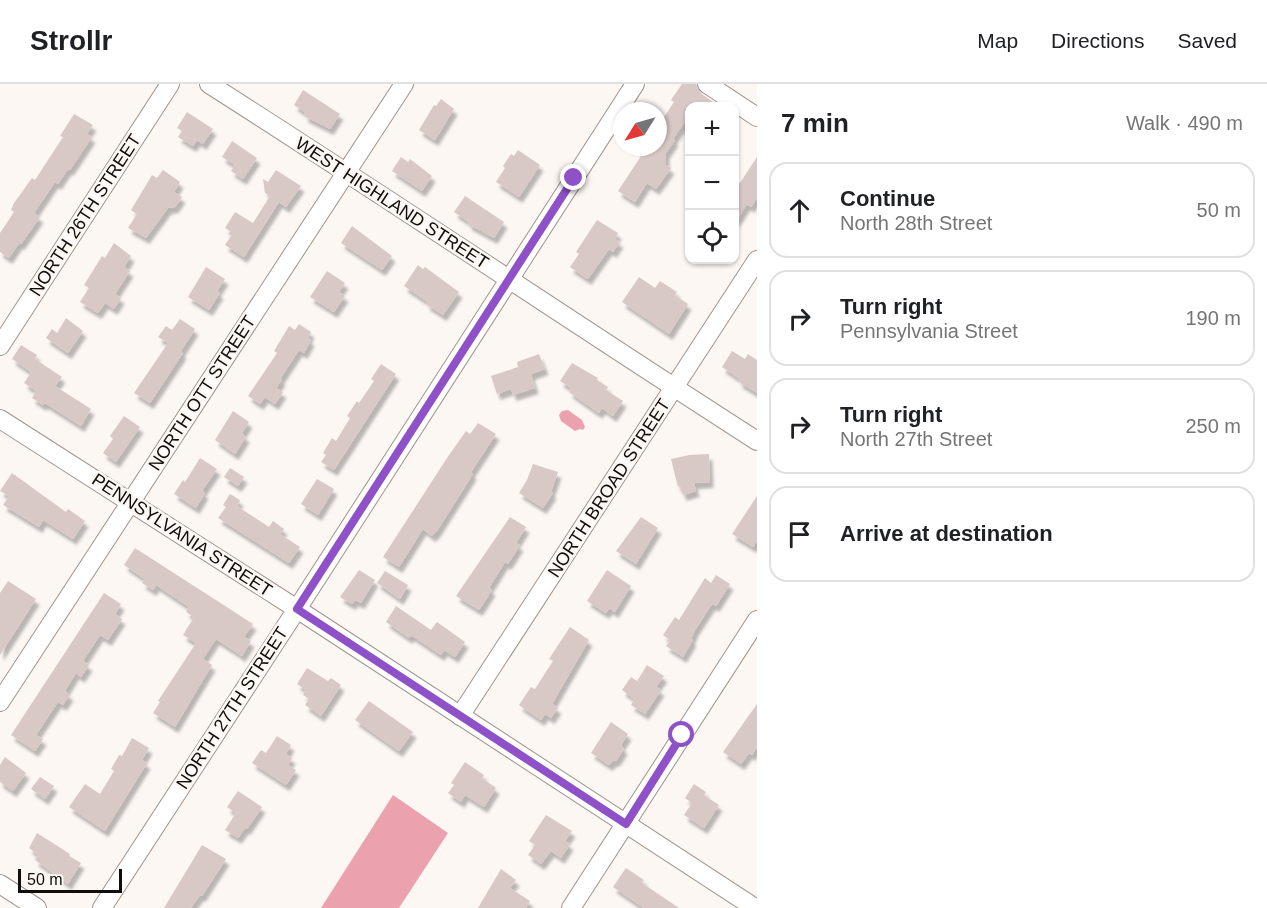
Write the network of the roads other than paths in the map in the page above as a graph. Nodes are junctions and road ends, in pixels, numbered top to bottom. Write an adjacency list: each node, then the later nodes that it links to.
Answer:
1 (170, 84): 10 (street, NORTH 26TH STREET)
2 (209, 84): 7 (street, WEST HIGHLAND STREET)
3 (404, 84): 7 (street, NORTH OTT STREET)
4 (635, 84): 9 (street, NORTH 27TH STREET)
5 (707, 84): 6 (street)
6 (757, 117)
7 (347, 172): 9 (street, WEST HIGHLAND STREET); 14 (street, NORTH OTT STREET)
8 (757, 260): 11 (street, NORTH BROAD STREET)
9 (510, 281): 11 (street, WEST HIGHLAND STREET); 15 (street, NORTH 27TH STREET)
10 (0, 346)
11 (674, 388): 13 (street, WEST HIGHLAND STREET); 18 (street, NORTH BROAD STREET)
12 (0, 419): 14 (street, PENNSYLVANIA STREET)
13 (757, 441)
14 (130, 502): 15 (street, PENNSYLVANIA STREET); 17 (street, NORTH OTT STREET)
15 (297, 609): 18 (street, PENNSYLVANIA STREET); 22 (street, NORTH 27TH STREET)
16 (757, 620): 19 (street)
17 (0, 702)
18 (460, 716): 19 (street, PENNSYLVANIA STREET)
19 (626, 824): 23 (street); 24 (street, PENNSYLVANIA STREET)
20 (0, 884): 21 (street)
21 (37, 908)
22 (102, 908)
23 (571, 908)
24 (755, 908)

